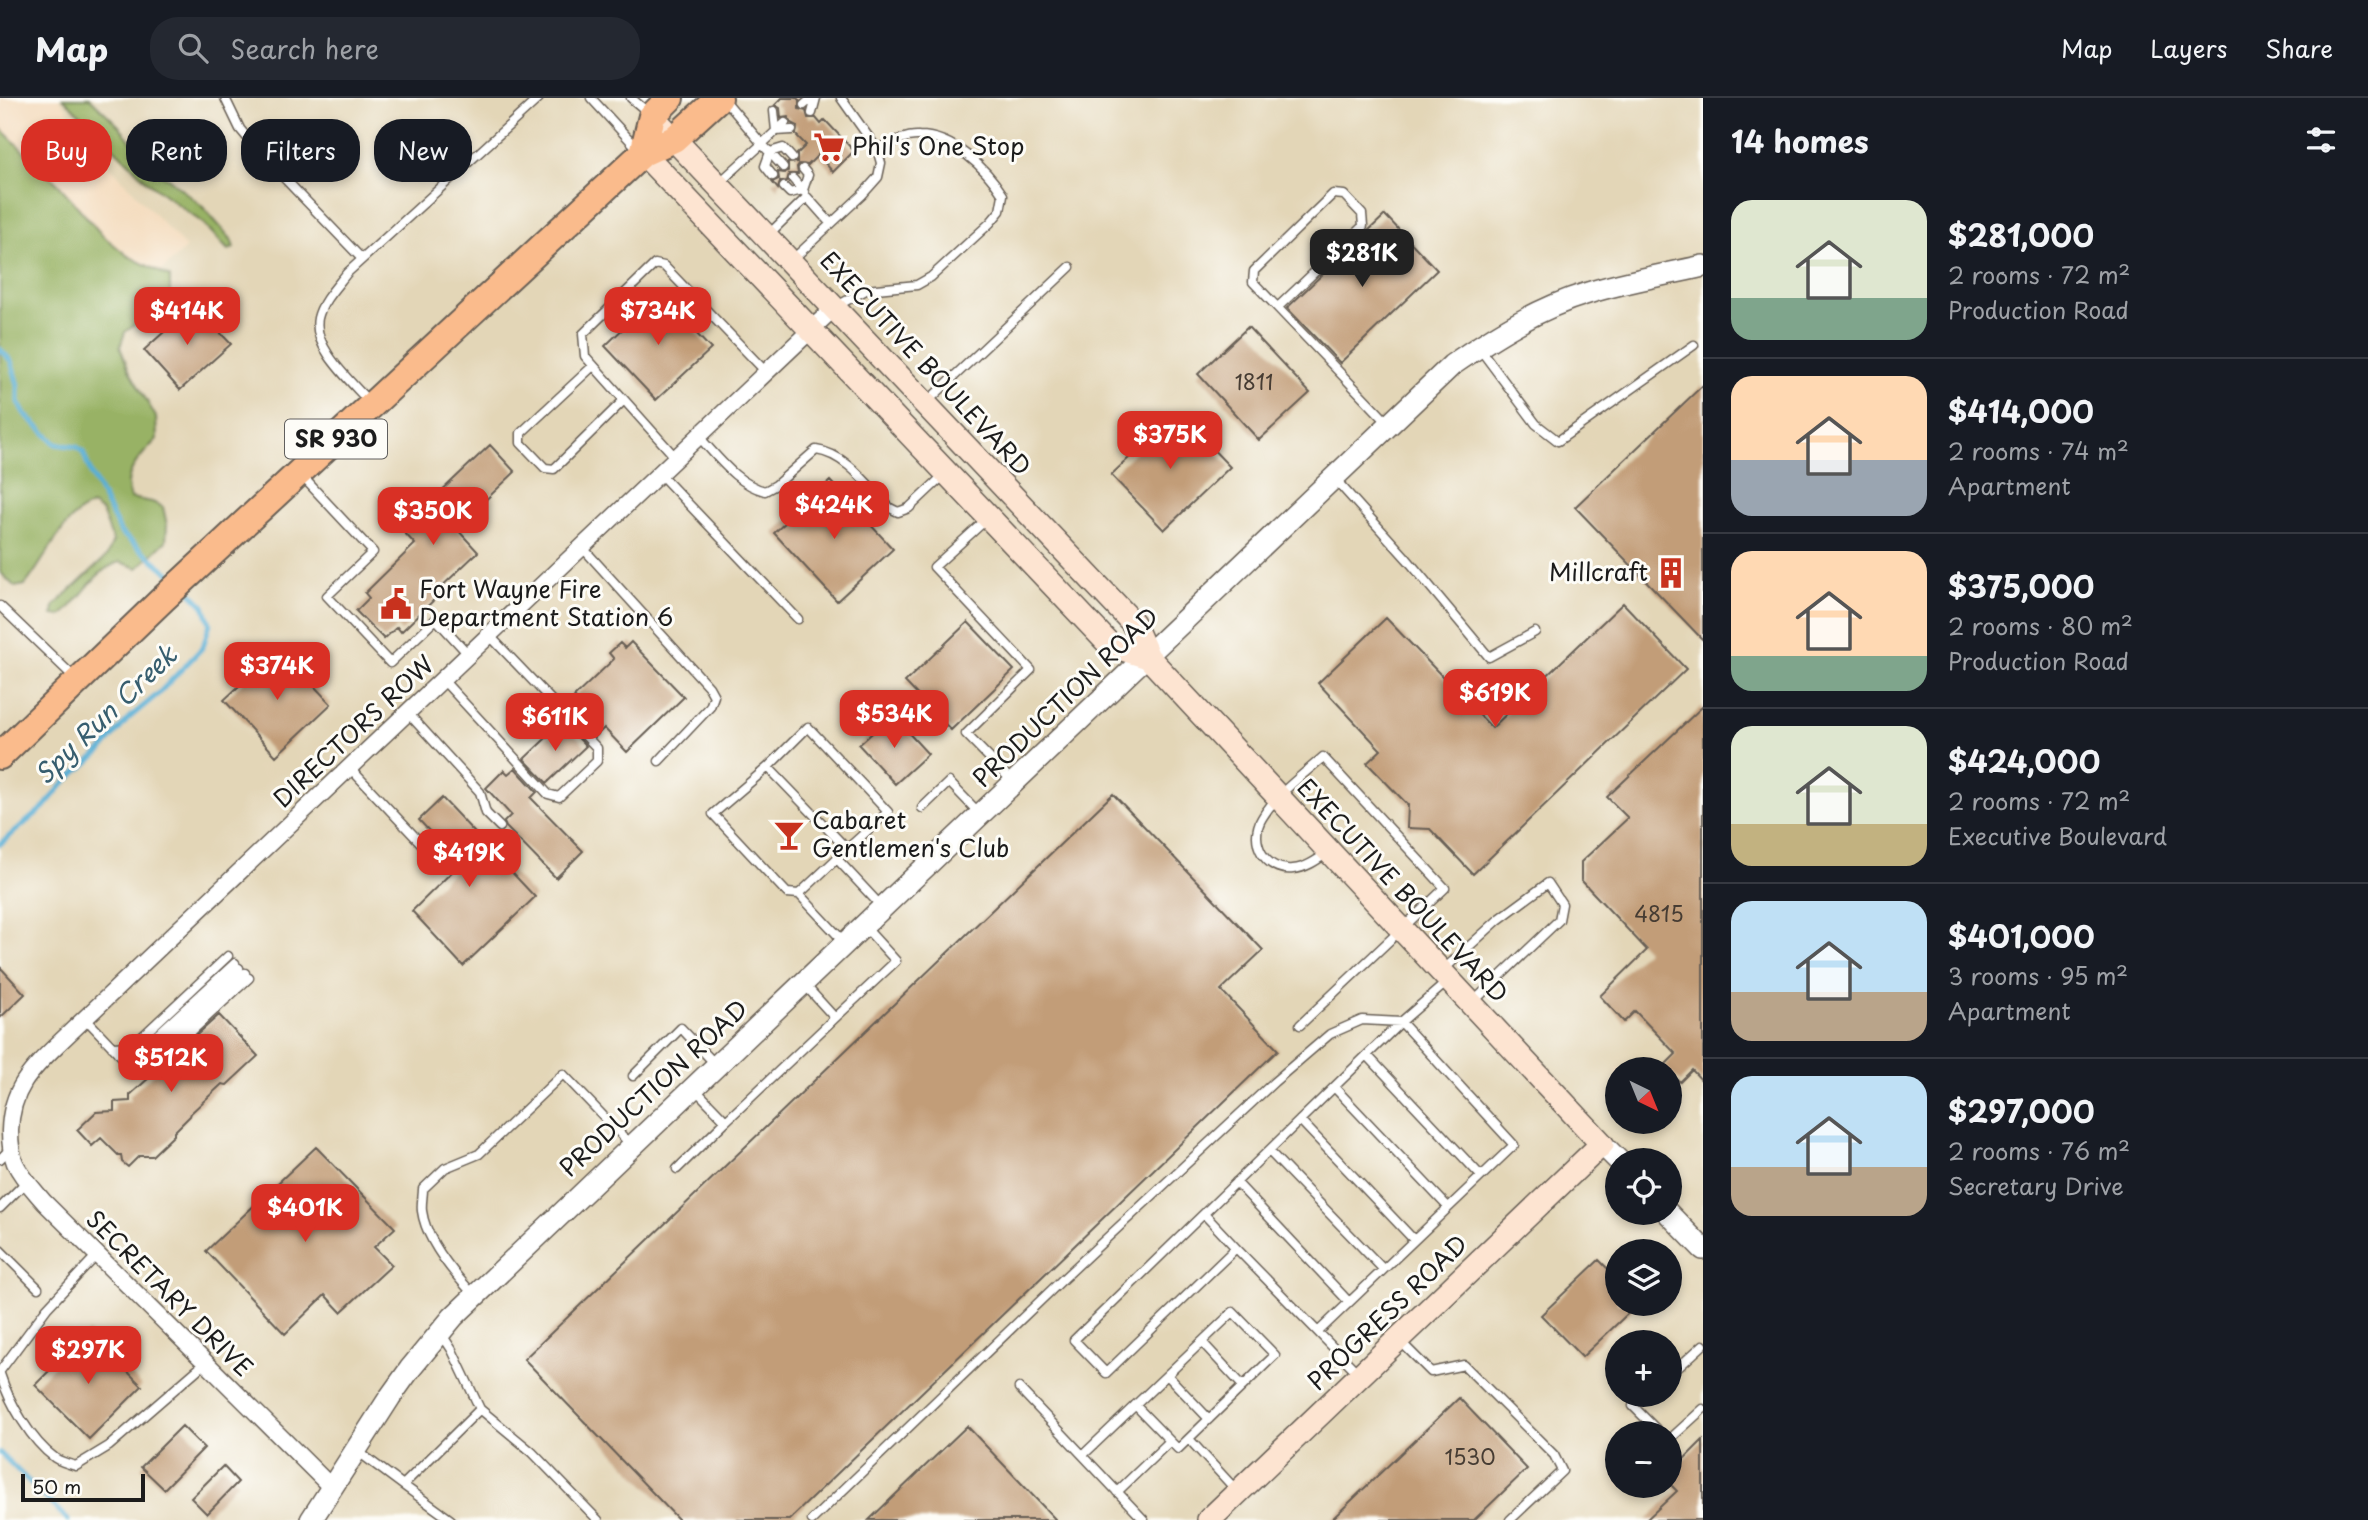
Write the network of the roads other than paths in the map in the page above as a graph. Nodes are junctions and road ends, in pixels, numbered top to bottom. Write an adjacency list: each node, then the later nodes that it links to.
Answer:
1 (225, 98): 30 (lane)
2 (539, 98): 30 (lane)
3 (591, 98): 19 (lane)
4 (631, 98): 9 (lane)
5 (721, 98): 15 (highway, SR 930); 16 (lane)
6 (814, 98): 8 (lane); 11 (lane)
7 (841, 98): 17 (lane)
8 (804, 105)
9 (661, 107): 15 (main road, EXECUTIVE BOULEVARD); 19 (highway)
10 (775, 111): 14 (lane)
11 (812, 113)
12 (785, 123): 14 (lane)
13 (792, 130): 14 (lane)
14 (776, 131): 16 (lane)
15 (674, 139): 19 (highway, SR 930); 25 (main road, EXECUTIVE BOULEVARD)
16 (762, 144): 18 (lane); 25 (lane)
17 (877, 149): 28 (lane); 34 (lane)
18 (770, 152): 20 (lane); 21 (lane); 23 (lane)
19 (643, 153): 36 (main road, EXECUTIVE BOULEVARD); 43 (highway, SR 930)
20 (792, 158)
21 (783, 167)
22 (803, 169): 27 (lane)
23 (774, 176)
24 (793, 178): 27 (lane)
25 (718, 185): 29 (main road, EXECUTIVE BOULEVARD)
26 (784, 187): 27 (lane)
27 (805, 194): 28 (lane); 29 (lane)
28 (831, 225): 31 (lane)
29 (767, 236): 31 (main road, EXECUTIVE BOULEVARD)
30 (362, 259): 43 (lane)
31 (791, 261): 34 (main road, EXECUTIVE BOULEVARD)
32 (1703, 266): 38 (street, PRODUCTION ROAD)
33 (1070, 267): 42 (lane)
34 (835, 307): 36 (street, DIRECTORS ROW); 42 (main road, EXECUTIVE BOULEVARD)
35 (1278, 307): 35 (lane); 44 (lane)
36 (810, 332): 40 (street, DIRECTORS ROW); 49 (main road, EXECUTIVE BOULEVARD)
37 (1694, 345): 38 (lane)
38 (1478, 347): 44 (street, PRODUCTION ROAD)
39 (593, 366): 40 (lane); 41 (lane); 41 (lane)
40 (767, 373): 45 (street, DIRECTORS ROW)
41 (624, 400): 46 (lane)
42 (925, 403): 58 (main road, EXECUTIVE BOULEVARD)
43 (372, 405): 47 (highway, SR 930)
44 (1390, 425): 50 (street, PRODUCTION ROAD)
45 (699, 437): 46 (street, DIRECTORS ROW); 49 (lane)
46 (677, 458): 48 (street, DIRECTORS ROW)
47 (299, 473): 57 (lane); 60 (highway, SR 930)
48 (660, 474): 52 (street, DIRECTORS ROW); 54 (lane)
49 (946, 474): 51 (main road, EXECUTIVE BOULEVARD)
50 (1334, 478): 55 (lane); 58 (street, PRODUCTION ROAD)
51 (988, 518): 58 (main road, EXECUTIVE BOULEVARD); 66 (lane)
52 (582, 547): 56 (street, DIRECTORS ROW); 63 (lane)
53 (0, 606): 60 (lane)
54 (798, 619)
55 (1535, 632)
56 (489, 635): 57 (street, DIRECTORS ROW); 59 (lane)
57 (469, 655): 59 (street, DIRECTORS ROW)
58 (1148, 657): 66 (street, PRODUCTION ROAD); 67 (main road, EXECUTIVE BOULEVARD)
59 (443, 680): 61 (street, DIRECTORS ROW)
60 (78, 681): 62 (highway, SR 930)
61 (408, 713): 65 (street, DIRECTORS ROW); 70 (lane)
62 (0, 756)
63 (659, 761)
64 (768, 767): 71 (lane); 71 (lane); 75 (lane)
65 (350, 768): 73 (lane); 84 (street, DIRECTORS ROW)
66 (1014, 784): 69 (street, PRODUCTION ROAD)
67 (1279, 798): 72 (main road, EXECUTIVE BOULEVARD); 72 (lane); 78 (lane)
68 (922, 808): 69 (lane)
69 (981, 815): 76 (street, PRODUCTION ROAD)
70 (500, 828)
71 (847, 849): 74 (lane)
72 (1330, 852): 78 (main road, EXECUTIVE BOULEVARD)
73 (435, 858)
74 (837, 859): 75 (lane); 76 (lane)
75 (799, 894): 79 (lane)
76 (883, 908): 77 (street, PRODUCTION ROAD)
77 (864, 926): 79 (street, PRODUCTION ROAD); 85 (lane)
78 (1402, 930): 81 (main road, EXECUTIVE BOULEVARD); 87 (lane)
79 (846, 944): 82 (street, PRODUCTION ROAD)
80 (239, 967): 88 (lane); 90 (lane); 90 (lane)
81 (1445, 976): 83 (main road, EXECUTIVE BOULEVARD); 83 (lane); 86 (lane)
82 (803, 984): 85 (lane); 91 (street, PRODUCTION ROAD)
83 (1471, 1003): 99 (main road, EXECUTIVE BOULEVARD)
84 (85, 1018): 88 (lane); 95 (street, DIRECTORS ROW)
85 (835, 1018): 97 (lane)
86 (1401, 1022): 89 (lane); 104 (lane); 151 (lane)
87 (1300, 1025)
88 (115, 1050): 90 (lane)
89 (1367, 1055): 93 (lane); 104 (lane)
90 (127, 1062)
91 (717, 1066): 92 (lane); 94 (street, PRODUCTION ROAD)
92 (633, 1076)
93 (1334, 1087): 96 (lane); 107 (lane)
94 (694, 1088): 97 (lane); 98 (street, PRODUCTION ROAD)
95 (10, 1114): 101 (street, SECRETARY DRIVE)
96 (1300, 1120): 100 (lane); 111 (lane)
97 (726, 1121): 103 (lane)
98 (632, 1146): 118 (street, PRODUCTION ROAD); 118 (lane)
99 (1606, 1148)
100 (1269, 1151): 106 (lane); 116 (lane)
101 (6, 1154): 105 (street, SECRETARY DRIVE)
102 (1605, 1156): 122 (main road, PROGRESS ROAD)
103 (677, 1169)
104 (1481, 1176): 107 (lane)
105 (27, 1181): 108 (lane); 115 (street, SECRETARY DRIVE)
106 (1236, 1182): 109 (lane); 119 (lane)
107 (1448, 1207): 111 (lane)
108 (0, 1208)
109 (1203, 1214): 112 (lane); 112 (lane)
110 (1679, 1225): 114 (street)
111 (1414, 1240): 116 (lane)
112 (1236, 1248): 120 (lane)
113 (0, 1250): 117 (lane)
114 (1703, 1250)
115 (97, 1255): 125 (street, SECRETARY DRIVE); 127 (lane)
116 (1383, 1269): 119 (lane)
117 (38, 1288)
118 (475, 1296): 121 (street, PRODUCTION ROAD)
119 (1349, 1301): 120 (lane)
120 (1318, 1332): 129 (lane)
121 (440, 1333): 134 (lane); 141 (street, PRODUCTION ROAD)
122 (1398, 1339): 129 (main road, PROGRESS ROAD); 153 (lane)
123 (1202, 1342): 128 (lane); 130 (lane); 130 (lane)
124 (1703, 1345): 126 (lane)
125 (205, 1363): 127 (lane); 144 (street, SECRETARY DRIVE)
126 (1682, 1364)
127 (0, 1372)
128 (1167, 1375): 132 (lane); 136 (lane)
129 (1360, 1376): 146 (main road, PROGRESS ROAD)
130 (1243, 1386): 136 (lane)
131 (1020, 1388): 142 (lane)
132 (1135, 1405): 140 (lane); 142 (lane)
133 (1634, 1407): 137 (lane)
134 (480, 1409): 143 (lane); 150 (lane)
135 (1703, 1409): 138 (lane)
136 (1209, 1419): 139 (lane)
137 (1648, 1421)
138 (1682, 1428)
139 (1189, 1439): 140 (lane); 146 (lane)
140 (1170, 1441): 145 (lane)
141 (356, 1450): 143 (lane); 144 (street, PRODUCTION ROAD)
142 (1083, 1455): 145 (lane)
143 (403, 1485): 148 (lane)
144 (332, 1488): 149 (street, PRODUCTION ROAD)
145 (1117, 1492): 152 (lane)
146 (1238, 1493): 147 (main road, PROGRESS ROAD)
147 (1216, 1518)
148 (445, 1519)
149 (311, 1520)
150 (598, 1520)
151 (812, 1520)
152 (1144, 1520)
153 (1510, 1520)

